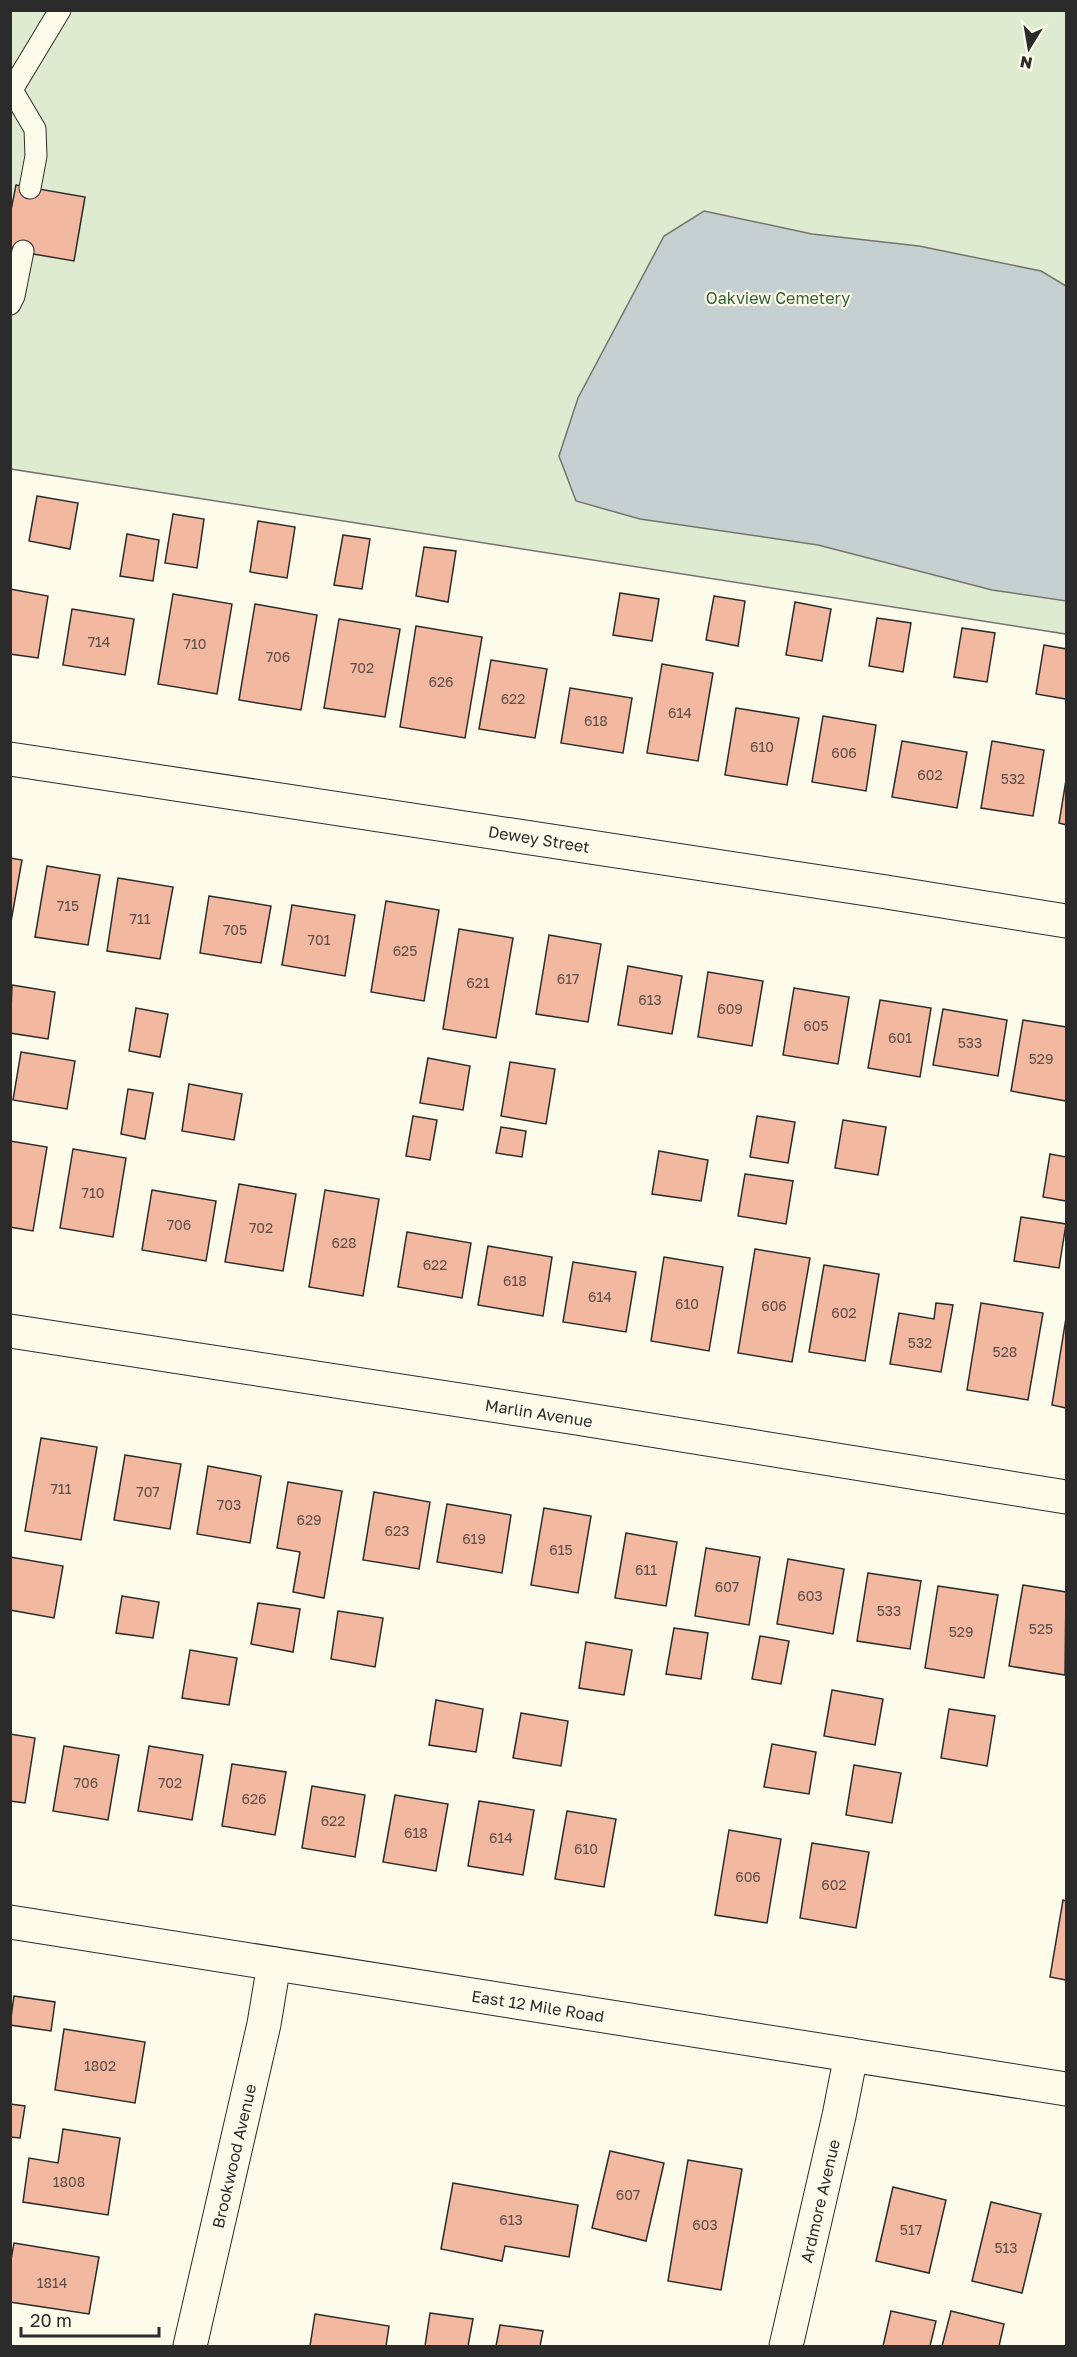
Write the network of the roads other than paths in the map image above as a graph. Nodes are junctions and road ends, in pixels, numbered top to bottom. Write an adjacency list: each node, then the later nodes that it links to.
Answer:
1 (60, 10): 2 (lane)
2 (11, 92): 3 (lane)
3 (30, 188)
4 (22, 251): 5 (lane)
5 (10, 304)
6 (10, 759): 7 (street, Dewey Street)
7 (1066, 921)
8 (10, 1331): 9 (street, Marlin Avenue)
9 (1066, 1497)
10 (10, 1922): 11 (street, East 12 Mile Road)
11 (274, 1964): 12 (street, East 12 Mile Road); 14 (street, Brookwood Avenue)
12 (850, 2055): 13 (street, East 12 Mile Road); 15 (street, Ardmore Avenue)
13 (1066, 2089)
14 (190, 2346)
15 (786, 2346)

